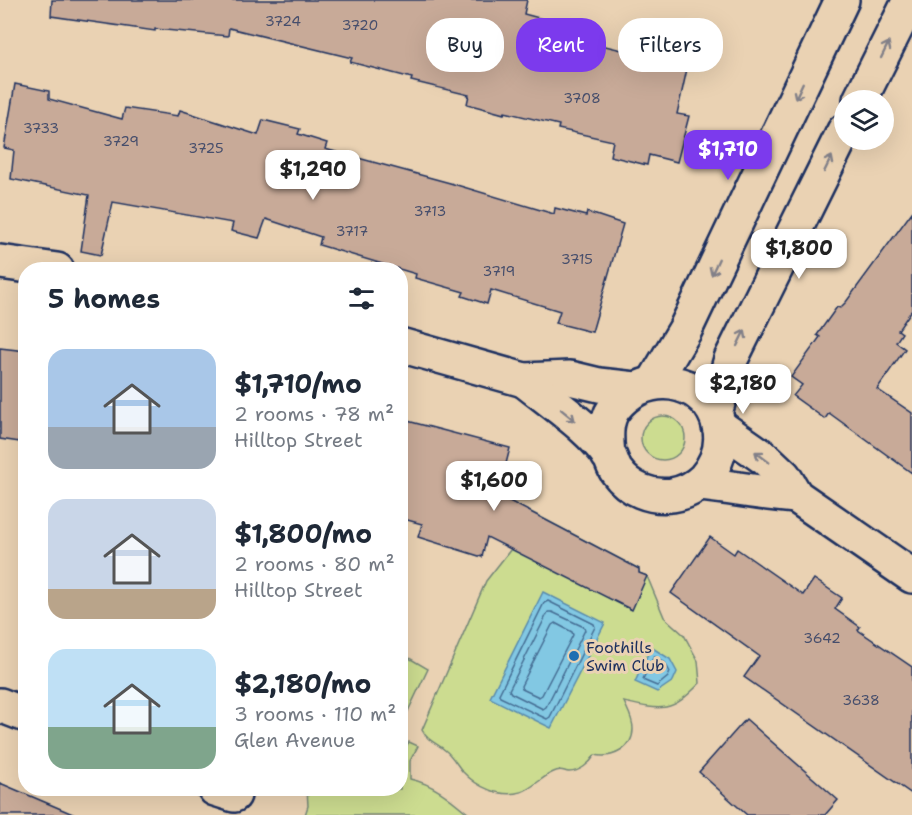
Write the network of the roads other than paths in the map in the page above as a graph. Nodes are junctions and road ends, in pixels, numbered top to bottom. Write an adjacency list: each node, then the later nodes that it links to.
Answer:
1 (842, 0): 9 (street, one-way to 9)
2 (910, 0): 3 (street, one-way to 2)
3 (865, 90)
4 (835, 150): 10 (street, one-way to 4)
5 (0, 262): 6 (street)
6 (18, 265)
7 (408, 347): 8 (street)
8 (524, 380): 9 (street); 11 (street, one-way to 11)
9 (644, 386): 10 (street); 11 (street)
10 (717, 419): 12 (street); 13 (street, one-way to 10)
11 (608, 455): 12 (street)
12 (699, 484): 13 (street)
13 (796, 496): 14 (street)
14 (912, 576)
15 (0, 705): 16 (street)
16 (18, 712)

